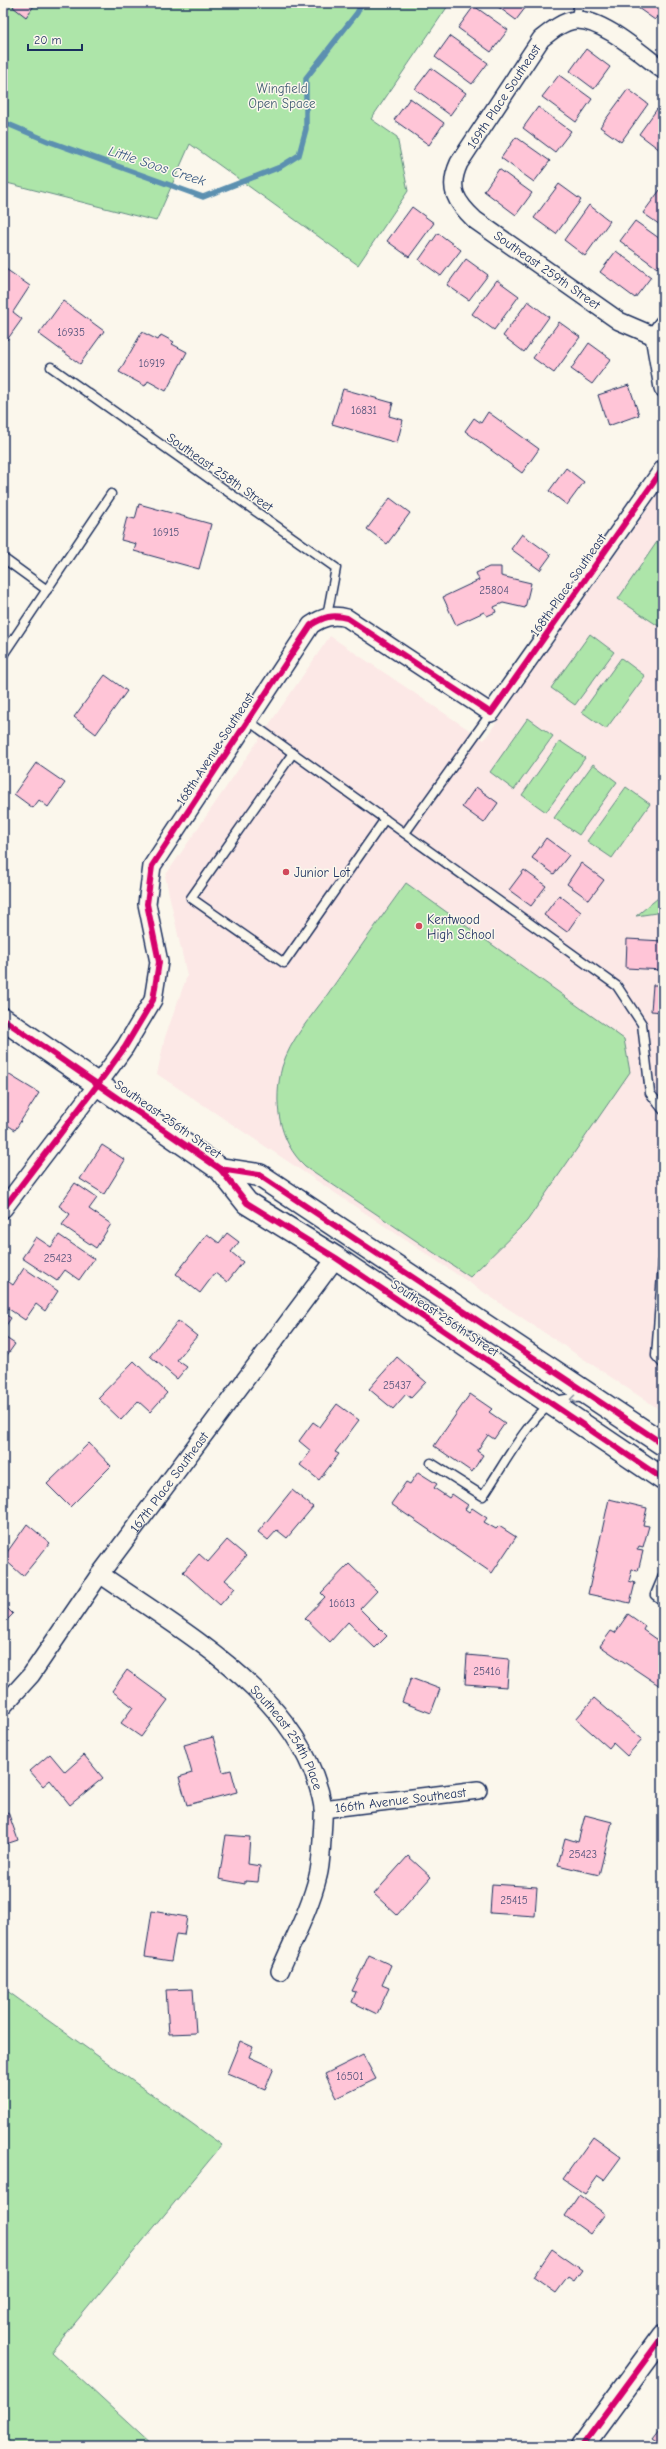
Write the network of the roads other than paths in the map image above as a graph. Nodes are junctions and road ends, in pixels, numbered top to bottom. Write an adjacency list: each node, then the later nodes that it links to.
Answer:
1 (579, 3): 2 (lane)
2 (575, 20): 3 (street); 4 (street, 169th Place Southeast)
3 (663, 70)
4 (453, 189): 5 (street, Southeast 259th Street)
5 (659, 330): 7 (street)
6 (51, 367): 12 (lane, Southeast 258th Street)
7 (663, 388)
8 (663, 469): 14 (street, 168th Place Southeast)
9 (111, 494): 11 (lane)
10 (3, 558): 11 (lane)
11 (47, 590): 13 (lane)
12 (327, 616): 14 (street); 15 (street, 168th Avenue Southeast)
13 (3, 655)
14 (491, 713): 18 (lane)
15 (247, 720): 16 (lane); 20 (street, 168th Avenue Southeast)
16 (293, 753): 17 (lane); 17 (lane)
17 (385, 819): 18 (lane)
18 (405, 833): 21 (lane)
19 (3, 1019): 20 (main road, Southeast 256th Street)
20 (98, 1084): 22 (main road, Southeast 256th Street); 23 (street)
21 (663, 1110)
22 (220, 1169): 24 (main road, Southeast 256th Street); 27 (main road, Southeast 256th Street)
23 (3, 1209)
24 (336, 1258): 28 (main road, Southeast 256th Street); 32 (street, 167th Place Southeast)
25 (663, 1261): 26 (lane)
26 (663, 1364)
27 (595, 1399): 28 (lane, one-way to 28); 29 (main road, Southeast 256th Street)
28 (552, 1404): 30 (lane); 31 (main road, Southeast 256th Street)
29 (663, 1444)
30 (431, 1463)
31 (663, 1479)
32 (100, 1574): 35 (street, 167th Place Southeast); 37 (street, Southeast 254th Place)
33 (663, 1576): 34 (lane)
34 (663, 1600)
35 (3, 1706)
36 (478, 1790): 37 (street, 166th Avenue Southeast)
37 (323, 1809): 38 (street, Southeast 254th Place)
38 (280, 1971)
39 (663, 2336): 40 (main road)
40 (582, 2446)

